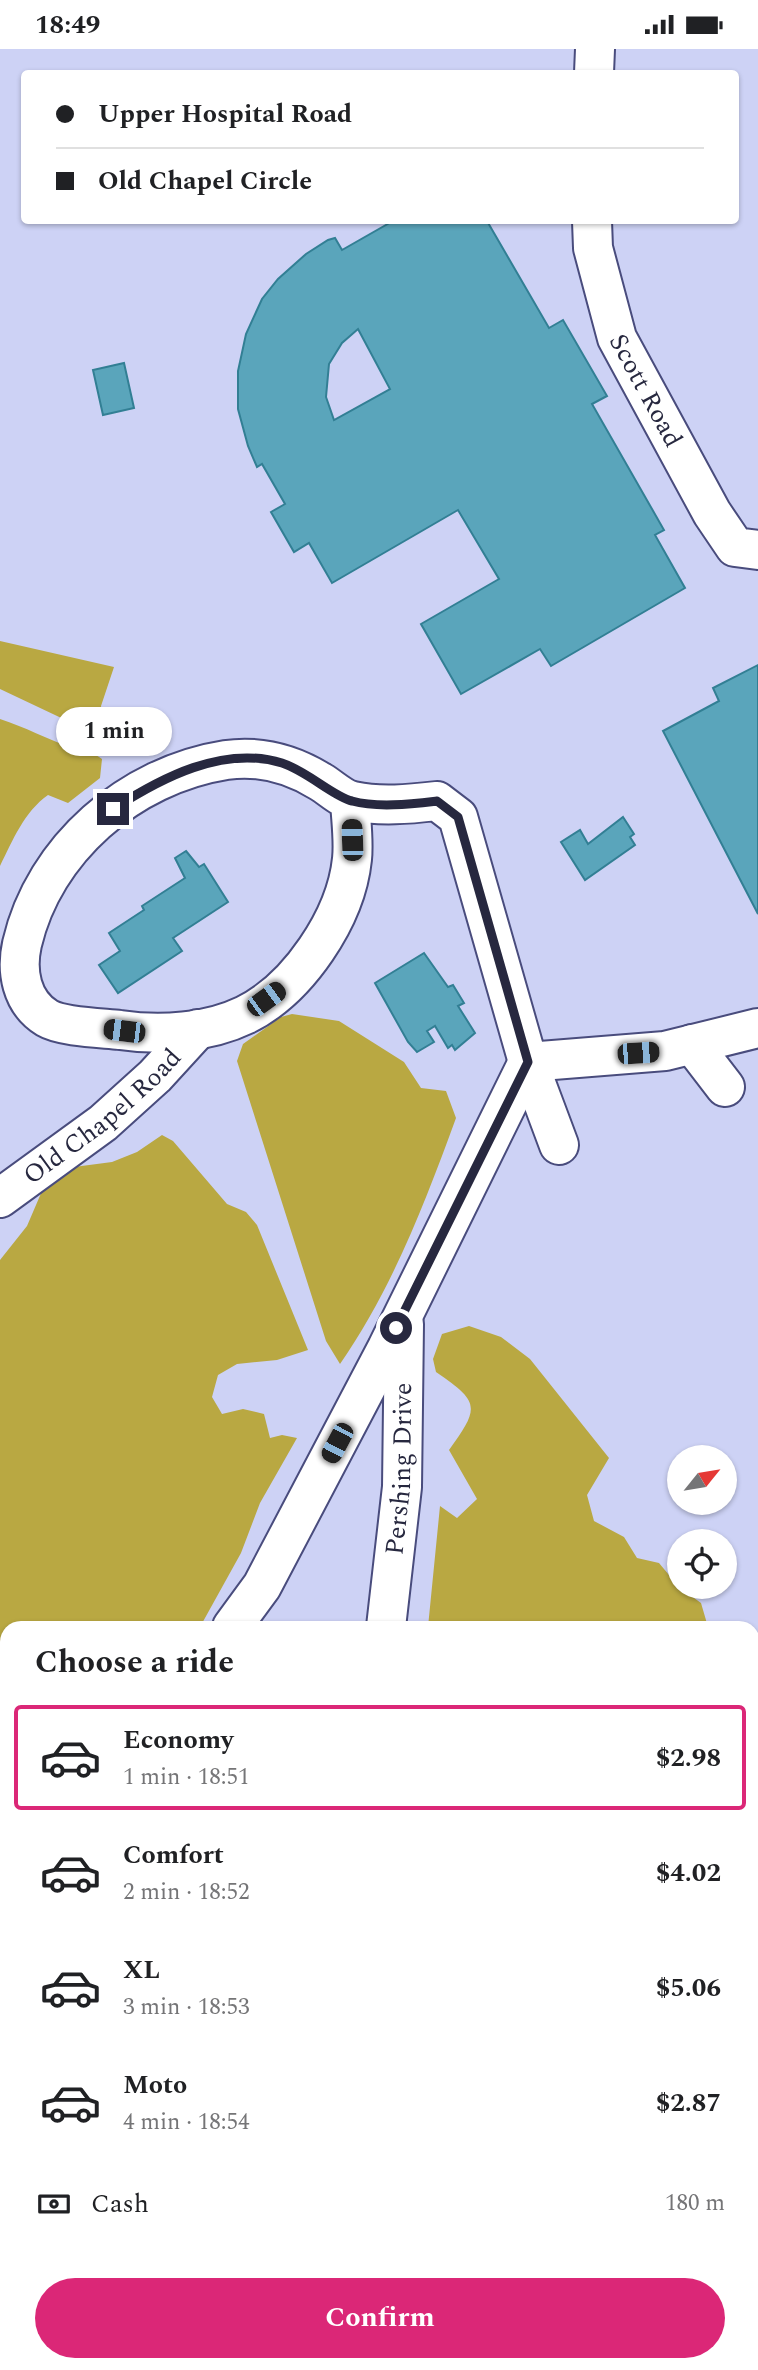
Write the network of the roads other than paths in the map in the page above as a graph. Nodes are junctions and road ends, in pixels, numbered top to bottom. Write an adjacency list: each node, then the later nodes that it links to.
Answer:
1 (595, 49): 2 (street)
2 (594, 70)
3 (592, 224): 4 (street, Scott Road)
4 (747, 549)
5 (351, 801): 6 (street); 8 (street); 10 (street)
6 (10, 976): 8 (street)
7 (758, 1028): 9 (street)
8 (198, 1029): 13 (street, Old Chapel Road)
9 (692, 1044): 10 (street); 11 (street)
10 (528, 1062): 12 (street); 14 (street)
11 (725, 1087)
12 (559, 1145)
13 (0, 1198)
14 (404, 1308): 15 (street); 16 (street, Pershing Drive)
15 (236, 1621)
16 (387, 1621)

